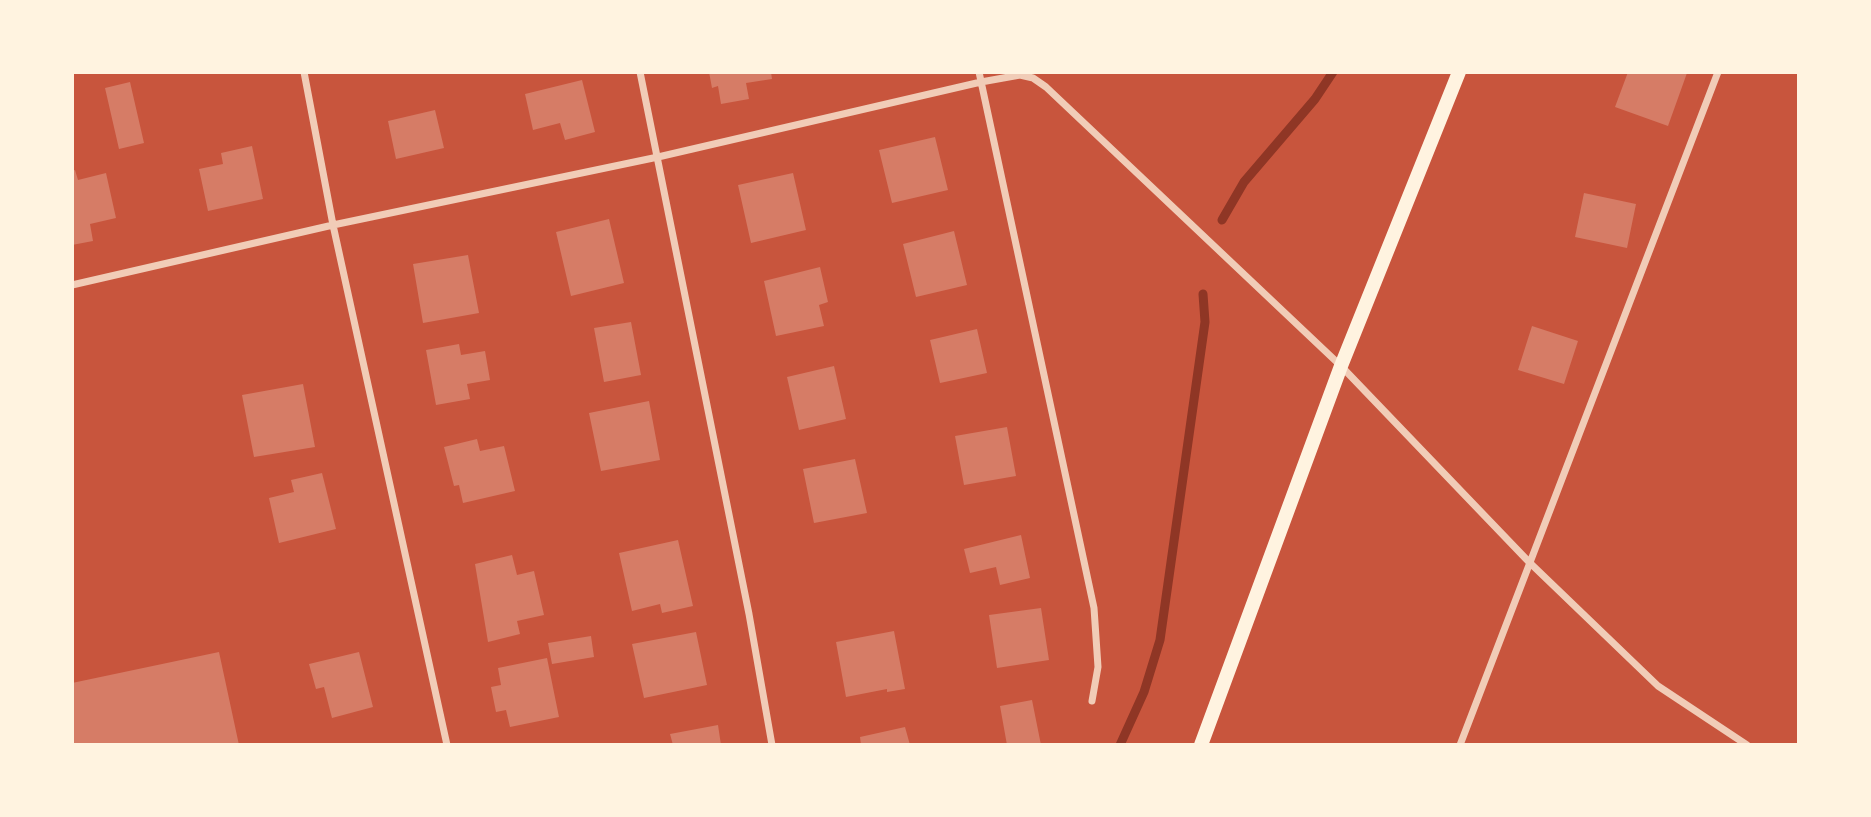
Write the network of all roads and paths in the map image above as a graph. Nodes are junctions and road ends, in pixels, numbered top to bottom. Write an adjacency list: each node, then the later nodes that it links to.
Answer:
1 (304, 72): 8 (street)
2 (640, 72): 7 (street)
3 (979, 72): 6 (street)
4 (1459, 72): 10 (main road)
5 (1718, 72): 11 (street)
6 (981, 82): 7 (street); 10 (street); 12 (street)
7 (658, 157): 8 (street); 14 (street)
8 (333, 225): 9 (street); 13 (street)
9 (72, 285)
10 (1341, 366): 11 (street); 15 (main road)
11 (1529, 562): 16 (street); 17 (street)
12 (1092, 701)
13 (447, 745)
14 (772, 745)
15 (1201, 745)
16 (1460, 745)
17 (1747, 745)

